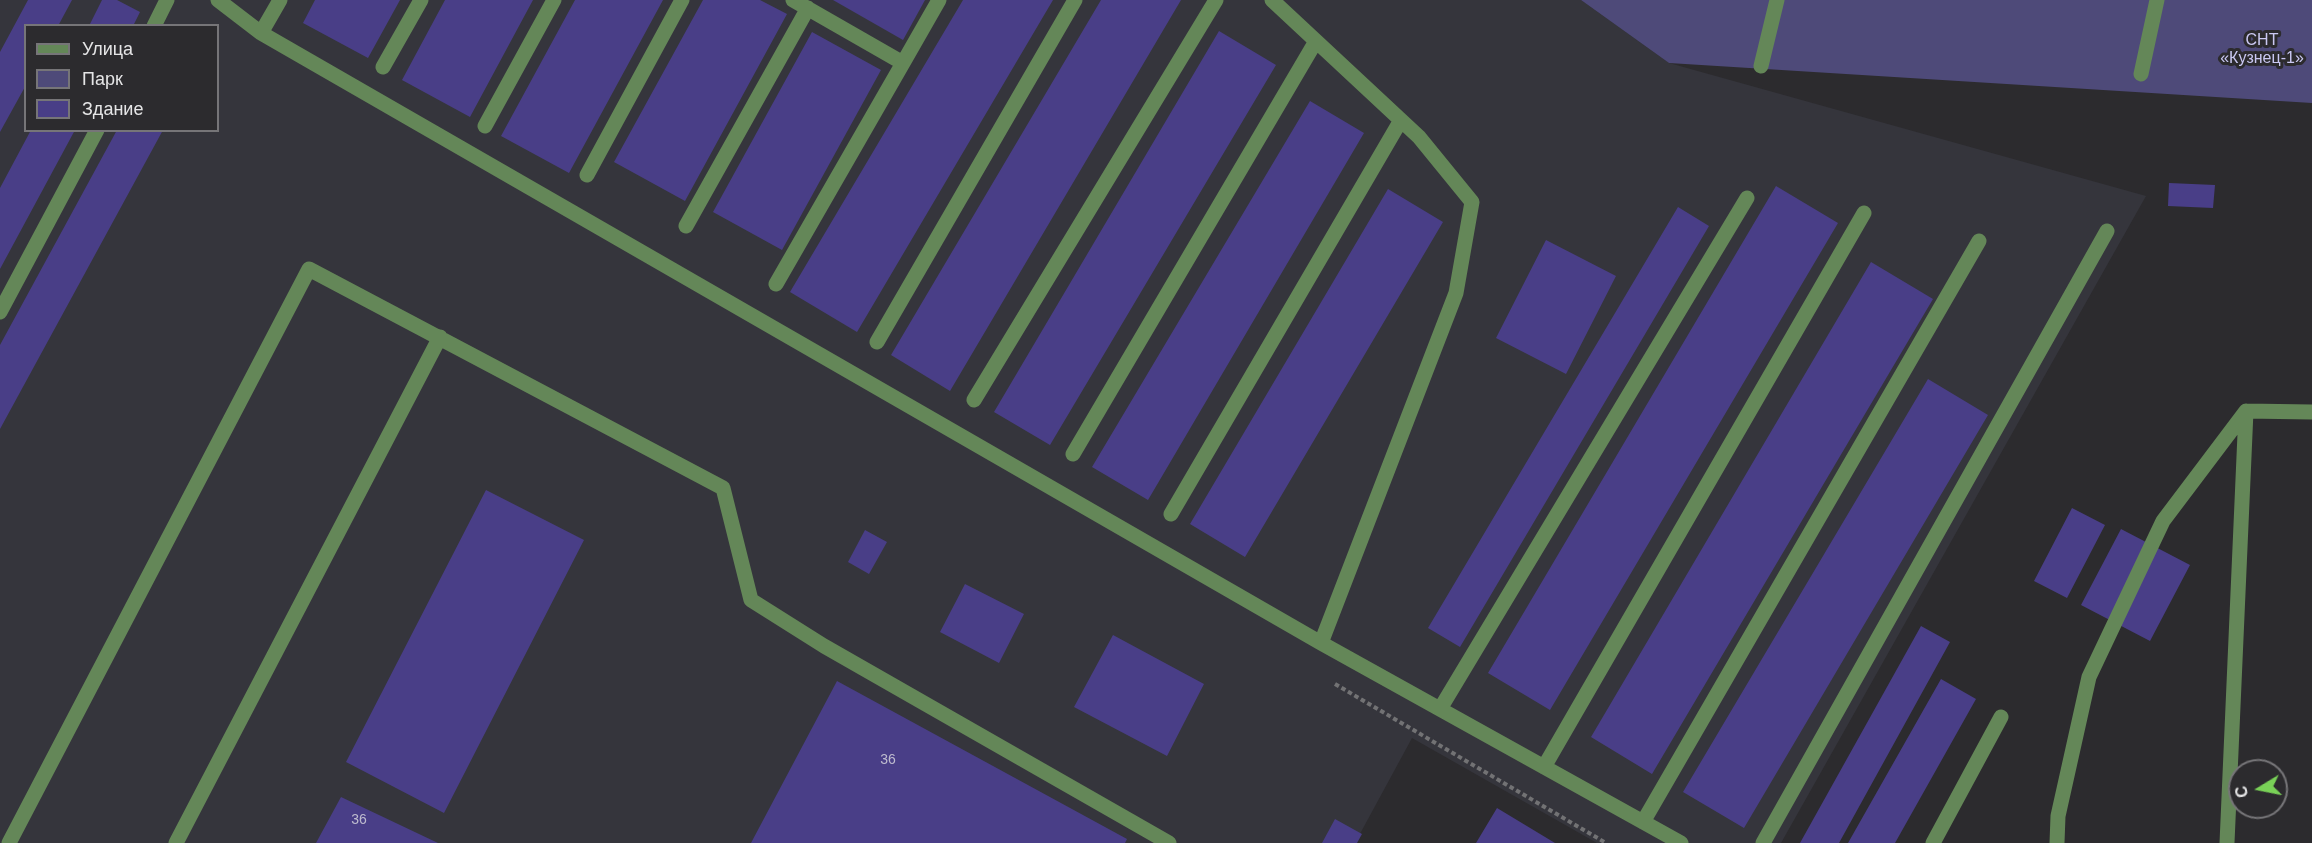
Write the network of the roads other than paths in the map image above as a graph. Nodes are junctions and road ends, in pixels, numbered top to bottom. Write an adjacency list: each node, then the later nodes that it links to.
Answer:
1 (167, 0): 15 (lane)
2 (218, 0): 16 (lane)
3 (280, 0): 16 (lane)
4 (421, 0): 20 (lane)
5 (554, 0): 23 (lane)
6 (682, 0): 25 (lane)
7 (793, 0): 14 (lane)
8 (939, 0): 18 (lane)
9 (1075, 0): 34 (lane)
10 (1216, 0): 35 (lane)
11 (1272, 0): 17 (lane)
12 (1777, 0): 19 (lane)
13 (2157, 0): 21 (lane)
14 (808, 8): 18 (lane); 28 (lane)
15 (155, 24)
16 (261, 33): 40 (lane)
17 (1316, 41): 22 (lane); 38 (lane)
18 (903, 63): 31 (lane)
19 (1761, 66)
20 (383, 67)
21 (2141, 74)
22 (1401, 120): 39 (lane); 40 (lane)
23 (485, 126)
24 (97, 132): 32 (lane)
25 (586, 175)
26 (1747, 198): 41 (lane)
27 (1864, 213): 43 (lane)
28 (686, 226)
29 (2107, 231): 49 (lane)
30 (1979, 241): 44 (lane)
31 (776, 284)
32 (0, 312)
33 (440, 337): 45 (lane); 46 (lane); 47 (lane)
34 (877, 342)
35 (974, 400)
36 (2246, 411): 37 (lane); 51 (lane); 52 (lane)
37 (2312, 412)
38 (1073, 454)
39 (1171, 514)
40 (1321, 643): 41 (lane)
41 (1440, 709): 43 (lane)
42 (2001, 717): 50 (lane)
43 (1544, 767): 44 (lane)
44 (1643, 822): 48 (lane)
45 (9, 843)
46 (176, 843)
47 (1169, 843)
48 (1681, 843)
49 (1763, 843)
50 (1933, 843)
51 (2057, 843)
52 (2227, 843)

